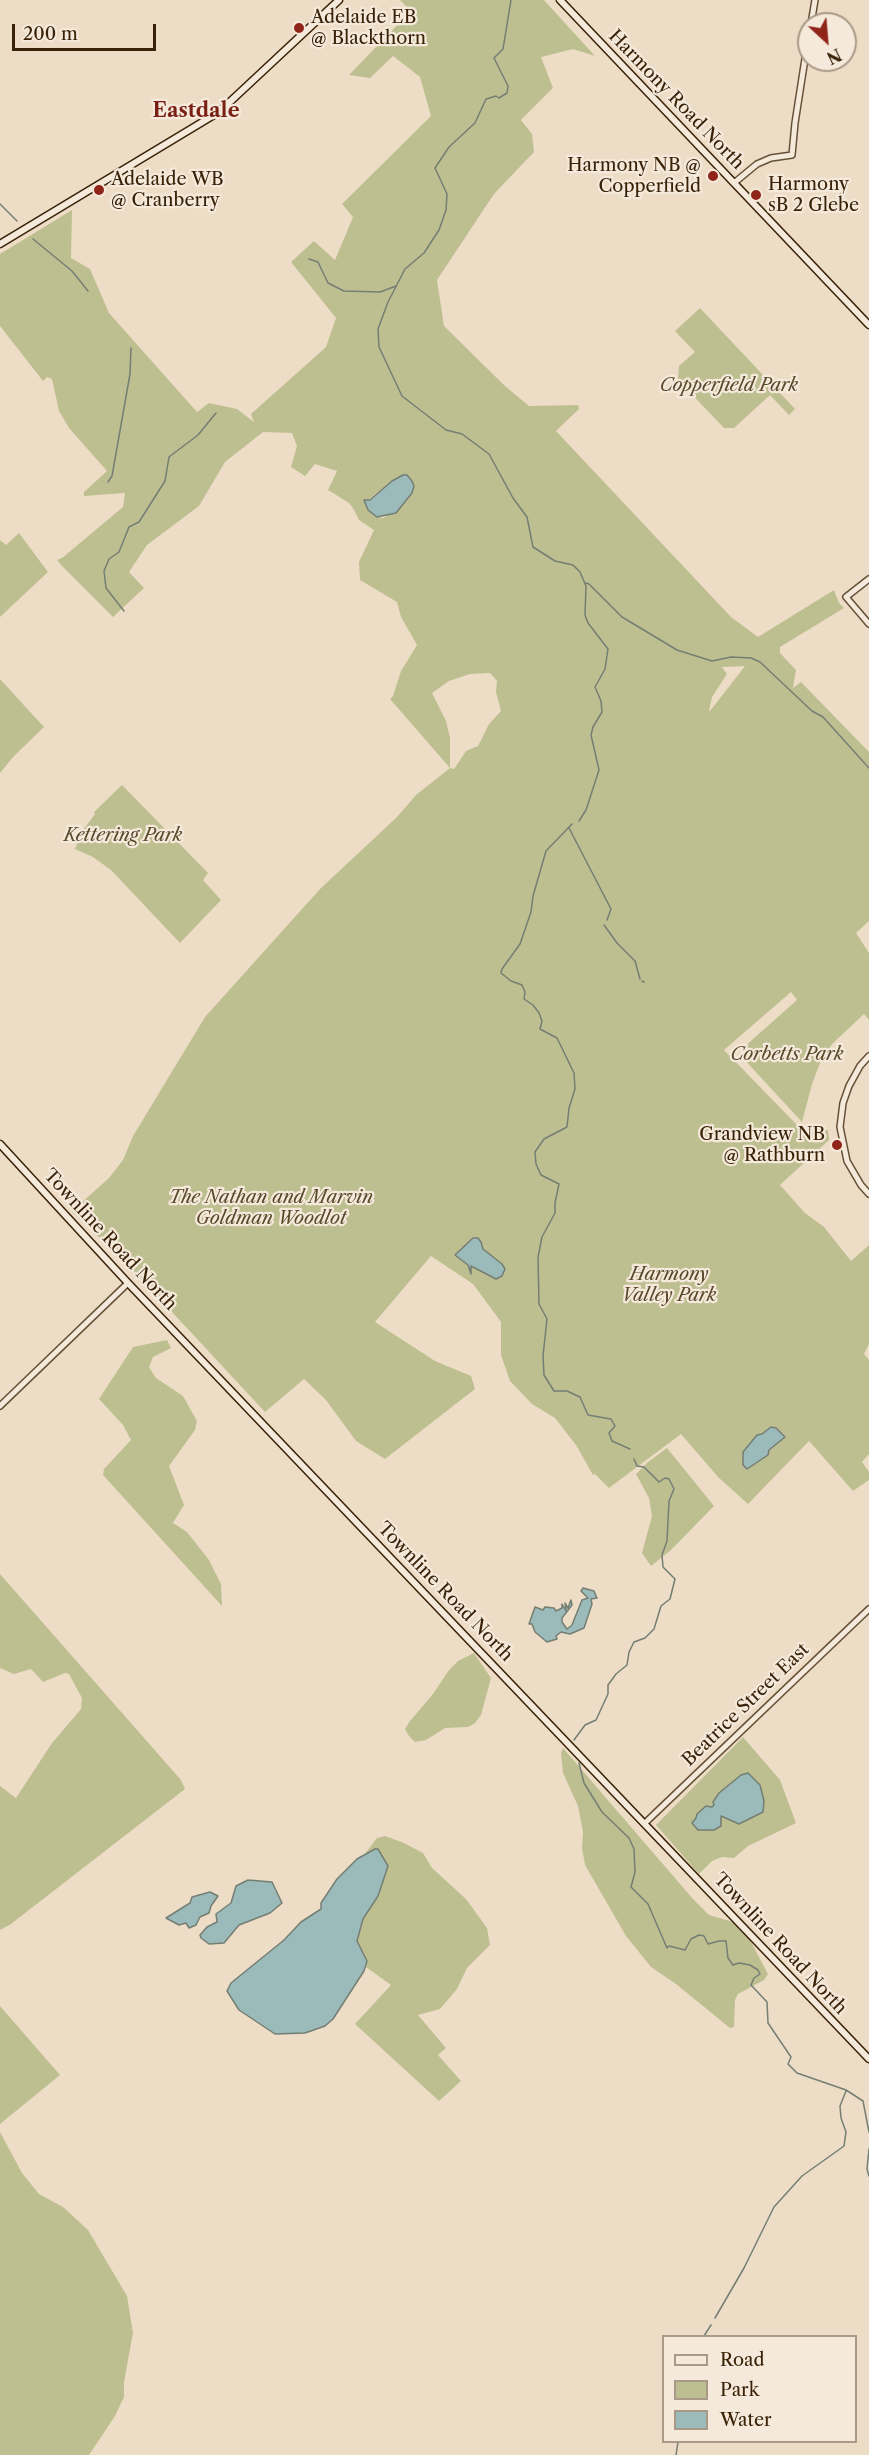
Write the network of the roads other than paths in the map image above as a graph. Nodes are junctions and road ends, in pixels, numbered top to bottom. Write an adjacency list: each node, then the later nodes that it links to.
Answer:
1 (339, 0): 5 (main road)
2 (560, 0): 4 (main road, Harmony Road North)
3 (803, 72): 4 (street)
4 (734, 183): 6 (main road, Harmony Road North)
5 (0, 244)
6 (869, 325)
7 (869, 579): 8 (street)
8 (869, 624)
9 (869, 1056): 11 (street)
10 (0, 1144): 12 (main road, Townline Road North)
11 (869, 1194)
12 (128, 1283): 13 (street); 15 (main road, Townline Road North)
13 (0, 1406)
14 (869, 1609): 15 (street, Beatrice Street East)
15 (645, 1823): 16 (main road, Townline Road North)
16 (869, 2059)

